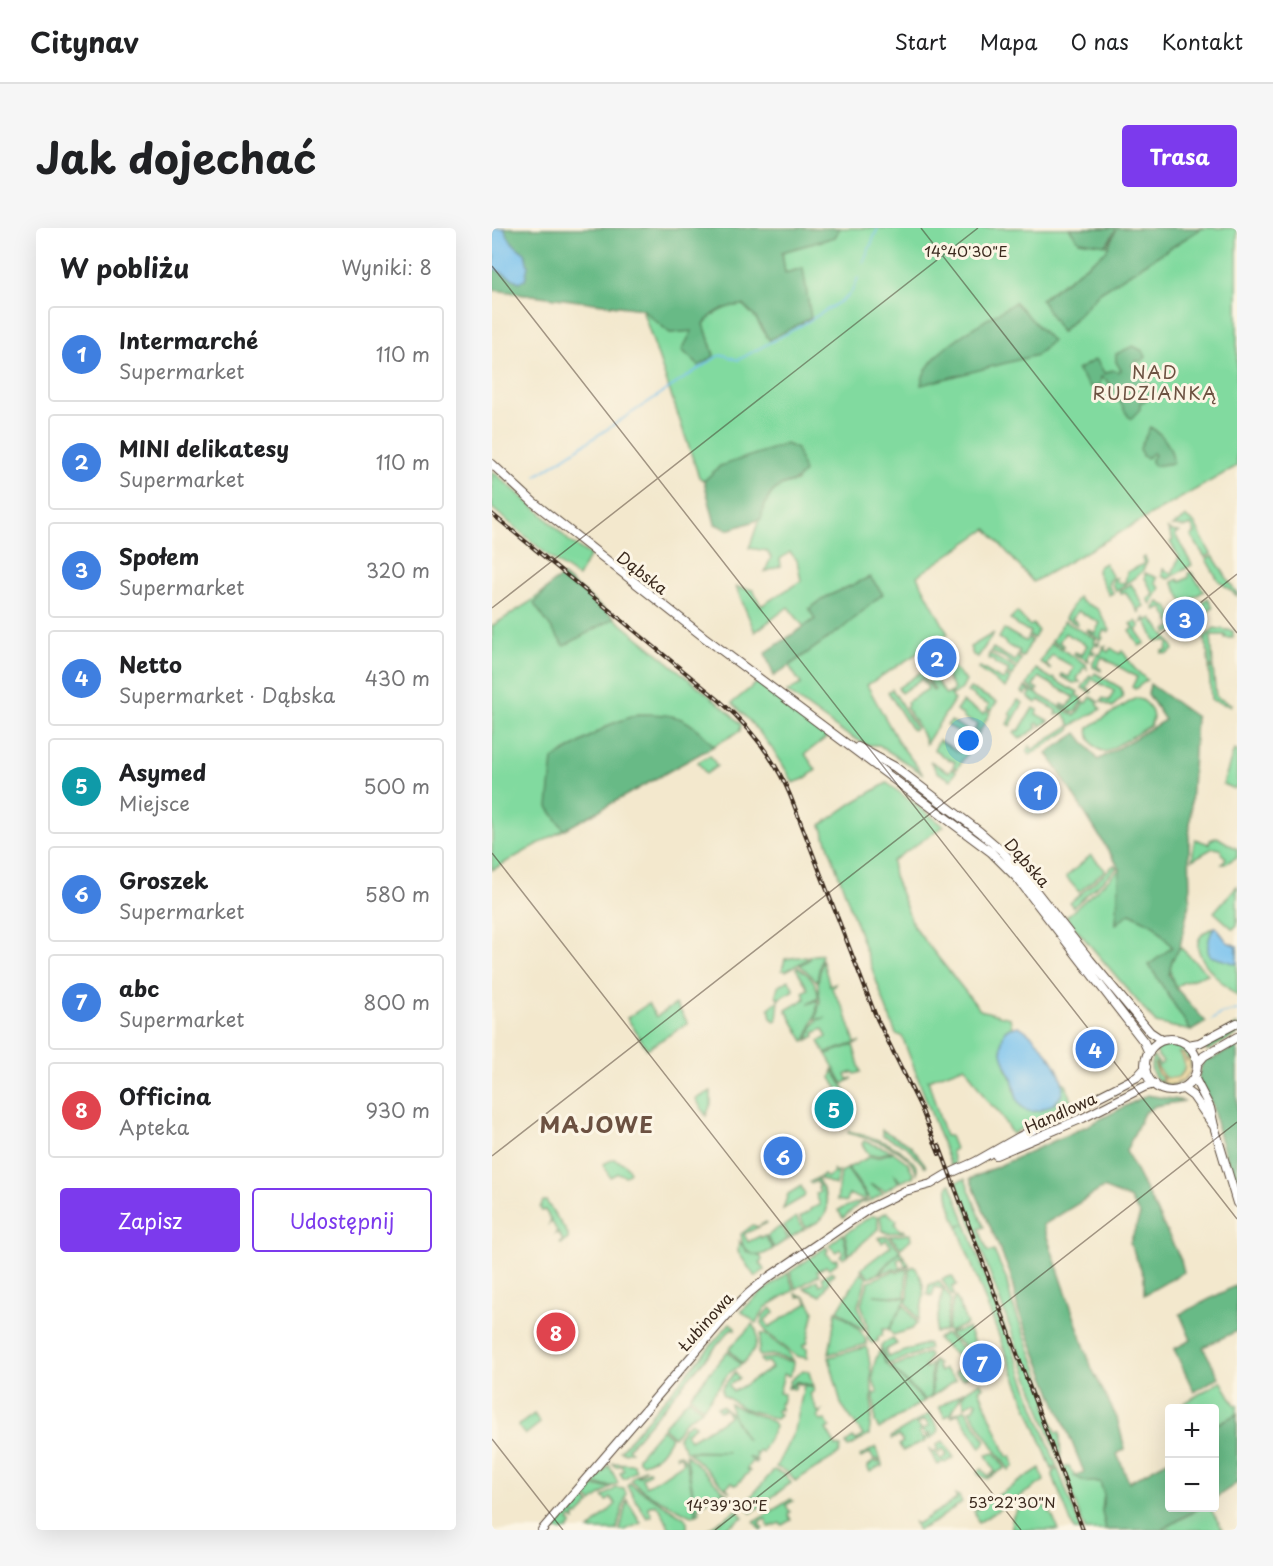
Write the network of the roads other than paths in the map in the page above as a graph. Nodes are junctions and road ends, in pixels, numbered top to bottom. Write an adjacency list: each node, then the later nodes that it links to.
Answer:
1 (492, 464): 2 (street, Dąbska)
2 (840, 738): 5 (street, Dąbska); 7 (street, Dąbska)
3 (1237, 1023): 6 (street)
4 (1237, 1037): 8 (street)
5 (1162, 1040): 6 (street); 7 (street)
6 (1188, 1045): 8 (street)
7 (1149, 1053): 9 (street)
8 (1197, 1064): 10 (street)
9 (1146, 1067): 11 (street); 14 (street, Handlowa)
10 (1194, 1077): 12 (street); 13 (street)
11 (1155, 1084): 12 (street); 14 (street, Handlowa)
12 (1182, 1088): 13 (street)
13 (1214, 1126): 16 (street)
14 (975, 1162): 15 (street, Handlowa)
15 (931, 1184): 17 (street, Łubinowa)
16 (1237, 1203)
17 (542, 1530)

